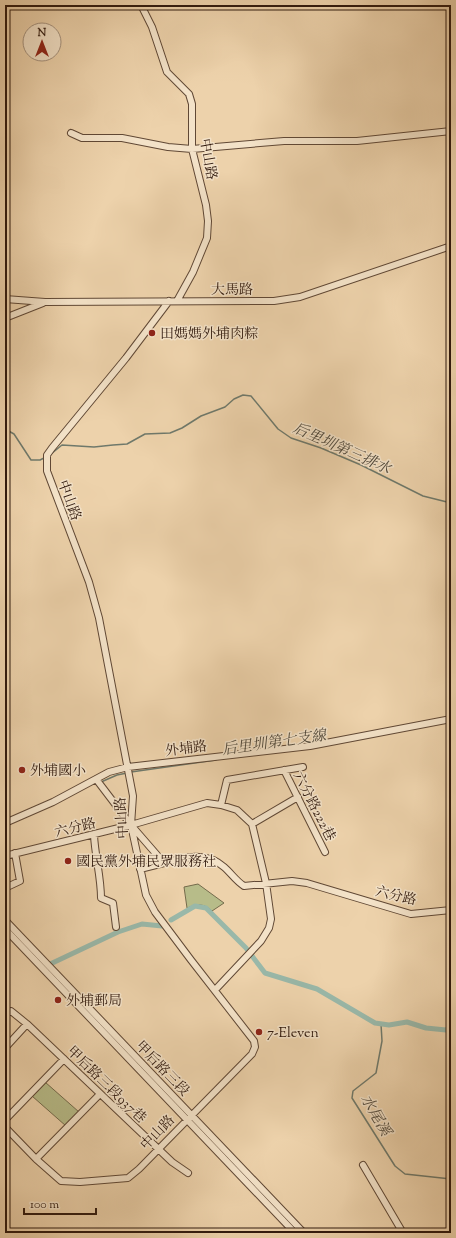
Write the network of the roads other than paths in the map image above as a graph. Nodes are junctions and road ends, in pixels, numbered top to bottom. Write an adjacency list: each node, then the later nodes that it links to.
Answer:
1 (141, 5): 4 (street, 中山路)
2 (451, 131): 4 (street)
3 (71, 133): 4 (street)
4 (192, 149): 8 (street, 中山路)
5 (451, 246): 8 (street, 大馬路)
6 (5, 299): 9 (street, 大馬路)
7 (168, 301): 8 (street, 大馬路); 9 (street, 大馬路); 12 (street, 中山路)
8 (177, 301)
9 (45, 302): 10 (street)
10 (5, 318)
11 (451, 719): 12 (street, 外埔路)
12 (128, 767): 15 (street, 外埔路); 20 (street, 中山路)
13 (303, 768): 14 (street)
14 (284, 770): 16 (street, 六分路222巷); 17 (street)
15 (96, 779): 18 (street, 外埔路); 20 (street)
16 (298, 797): 19 (street); 22 (street, 六分路222巷)
17 (221, 805): 19 (street); 20 (street, 六分路)
18 (5, 823)
19 (252, 824): 27 (street)
20 (131, 826): 21 (street, 六分路); 25 (street); 26 (street, 中山路)
21 (94, 834): 23 (street, 六分路); 31 (street)
22 (325, 852)
23 (14, 853): 24 (street, 六分路); 28 (street)
24 (5, 856)
25 (164, 863): 26 (street); 27 (street, 六分路)
26 (140, 869): 33 (street, 中山路)
27 (266, 883): 29 (street, 六分路); 33 (street)
28 (5, 888)
29 (451, 910)
30 (5, 920): 39 (street, 甲后路三段)
31 (116, 927)
32 (5, 929): 39 (street, 甲后路三段)
33 (215, 990): 39 (street, 中山路)
34 (8, 1012): 35 (street, 甲后路三段937巷)
35 (27, 1024): 36 (street); 37 (street, 甲后路三段937巷)
36 (5, 1048)
37 (64, 1059): 38 (street, 甲后路三段937巷); 40 (street)
38 (100, 1094): 42 (street, 甲后路三段937巷); 43 (street)
39 (189, 1117): 42 (street, 中山路); 46 (street, 甲后路三段); 47 (street, 甲后路三段)
40 (5, 1120)
41 (5, 1127): 43 (street, 中山路)
42 (158, 1149): 43 (street, 中山路); 45 (street, 甲后路三段937巷)
43 (36, 1159)
44 (363, 1165): 48 (street)
45 (188, 1173)
46 (296, 1233)
47 (304, 1233)
48 (403, 1233)

